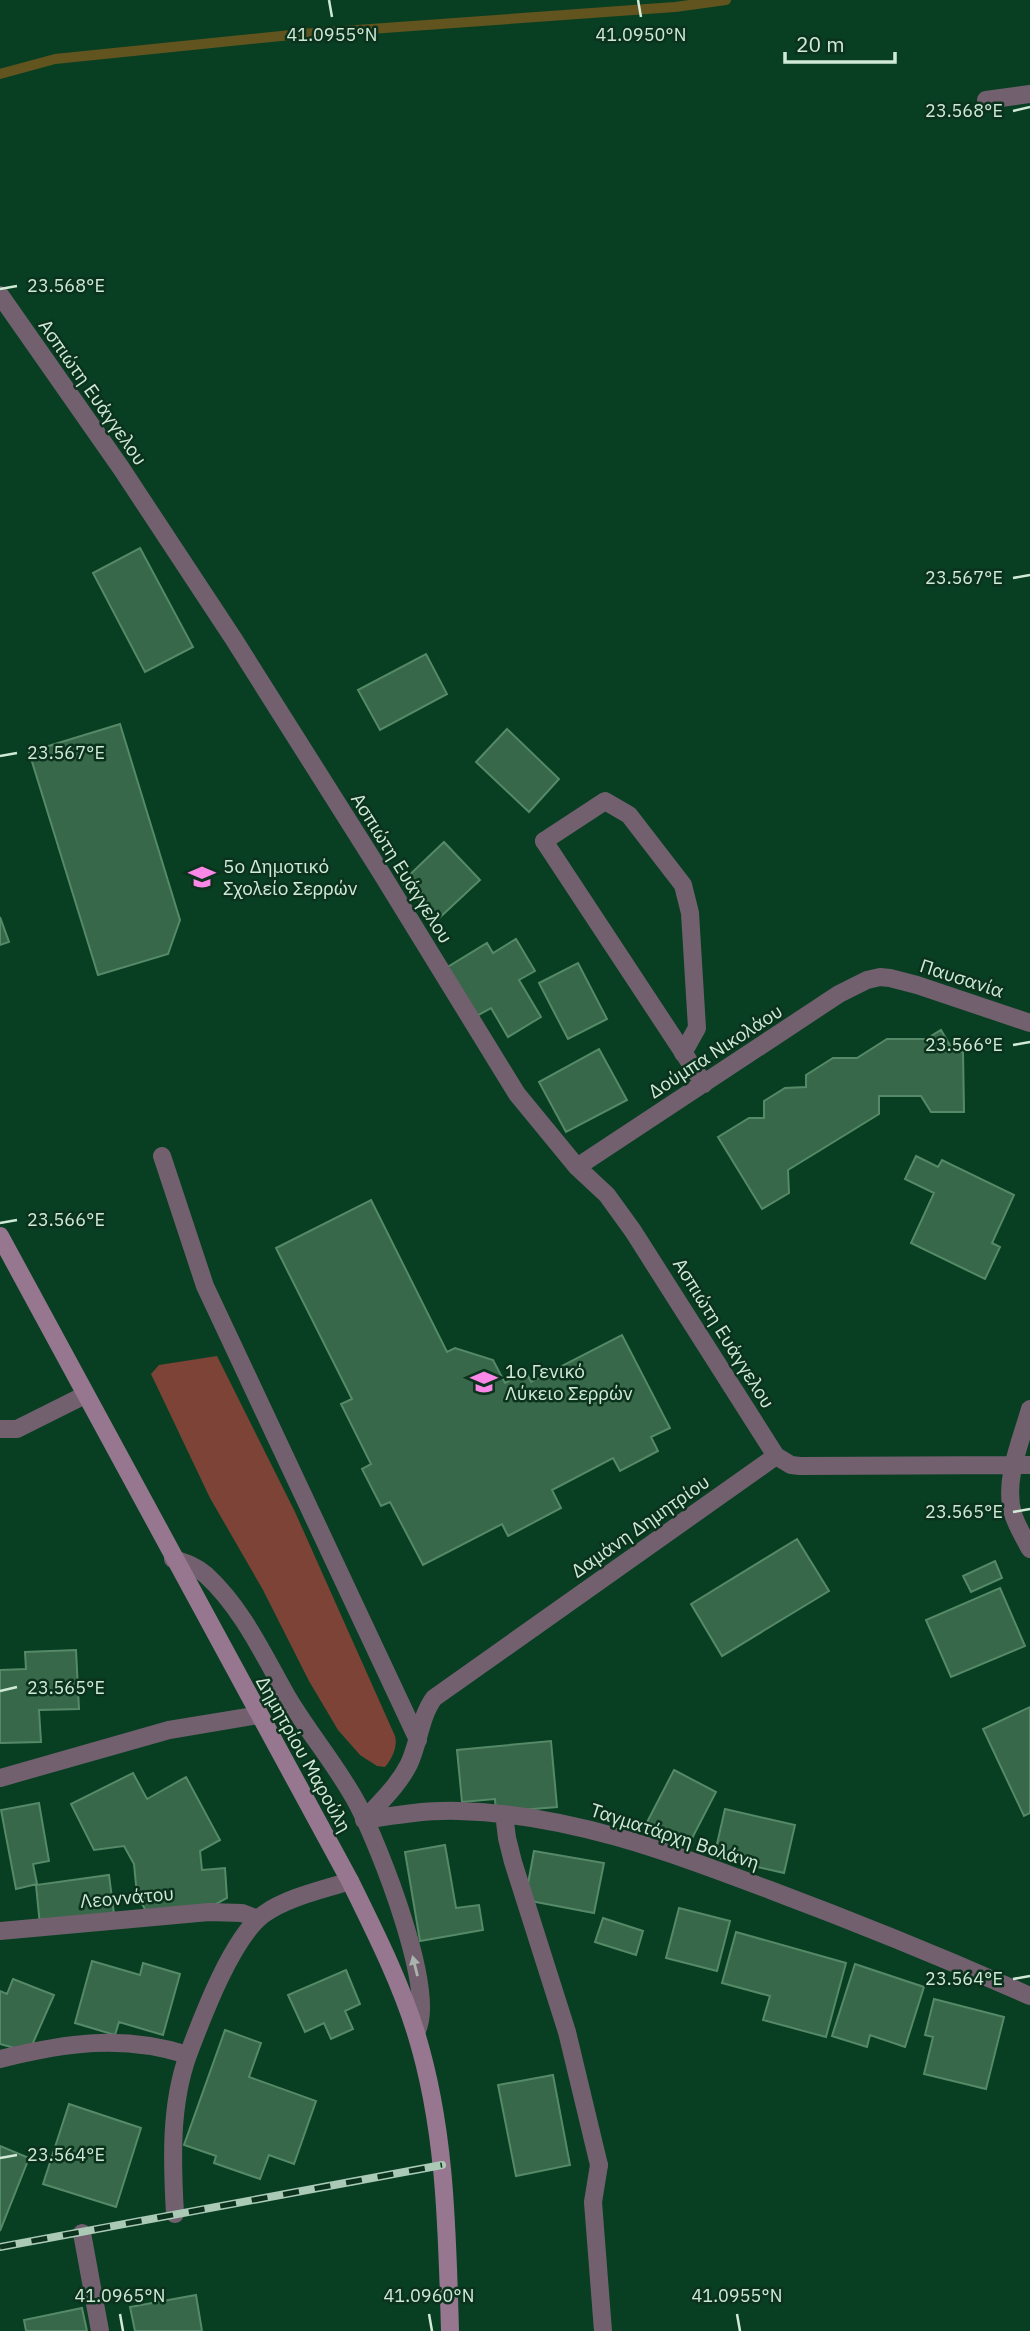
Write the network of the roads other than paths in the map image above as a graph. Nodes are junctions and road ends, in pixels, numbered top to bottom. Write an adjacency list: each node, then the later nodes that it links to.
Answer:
1 (1030, 94): 2 (street)
2 (986, 100)
3 (0, 295): 9 (street, Ασπιώτη Ευάγγελου)
4 (880, 977): 5 (street, Παυσανία); 7 (street, Δούμπα Νικολάου)
5 (1030, 1023)
6 (683, 1053): 6 (street); 7 (street)
7 (704, 1084): 9 (street, Δούμπα Νικολάου)
8 (162, 1156): 19 (street)
9 (577, 1167): 14 (street, Ασπιώτη Ευάγγελου)
10 (0, 1236): 11 (main road, Δημητρίου Μαρούλη)
11 (85, 1395): 13 (street); 17 (main road, Δημητρίου Μαρούλη)
12 (1030, 1409): 15 (street)
13 (0, 1430)
14 (776, 1455): 15 (street); 19 (street, Δαμάνη Δημητρίου)
15 (1023, 1464): 16 (street)
16 (1030, 1549)
17 (173, 1559): 18 (main road, Δημητρίου Μαρούλη); 22 (street)
18 (259, 1715): 20 (street); 23 (main road, Δημητρίου Μαρούλη)
19 (418, 1740): 22 (street, Δαμάνη Δημητρίου)
20 (0, 1777)
21 (504, 1814): 22 (street, Ταγματάρχη Βολάνη); 26 (street, Ταγματάρχη Βολάνη); 34 (street)
22 (364, 1820): 27 (street, one-way to 22)
23 (350, 1881): 24 (street); 27 (main road, Δημητρίου Μαρούλη)
24 (258, 1919): 25 (street, Λεοννάτου); 28 (street)
25 (0, 1931)
26 (1030, 1996)
27 (416, 2032): 33 (main road, Δημητρίου Μαρούλη)
28 (188, 2055): 29 (street); 30 (street)
29 (0, 2059)
30 (175, 2214)
31 (82, 2233): 32 (street)
32 (100, 2331)
33 (450, 2331)
34 (603, 2331)

